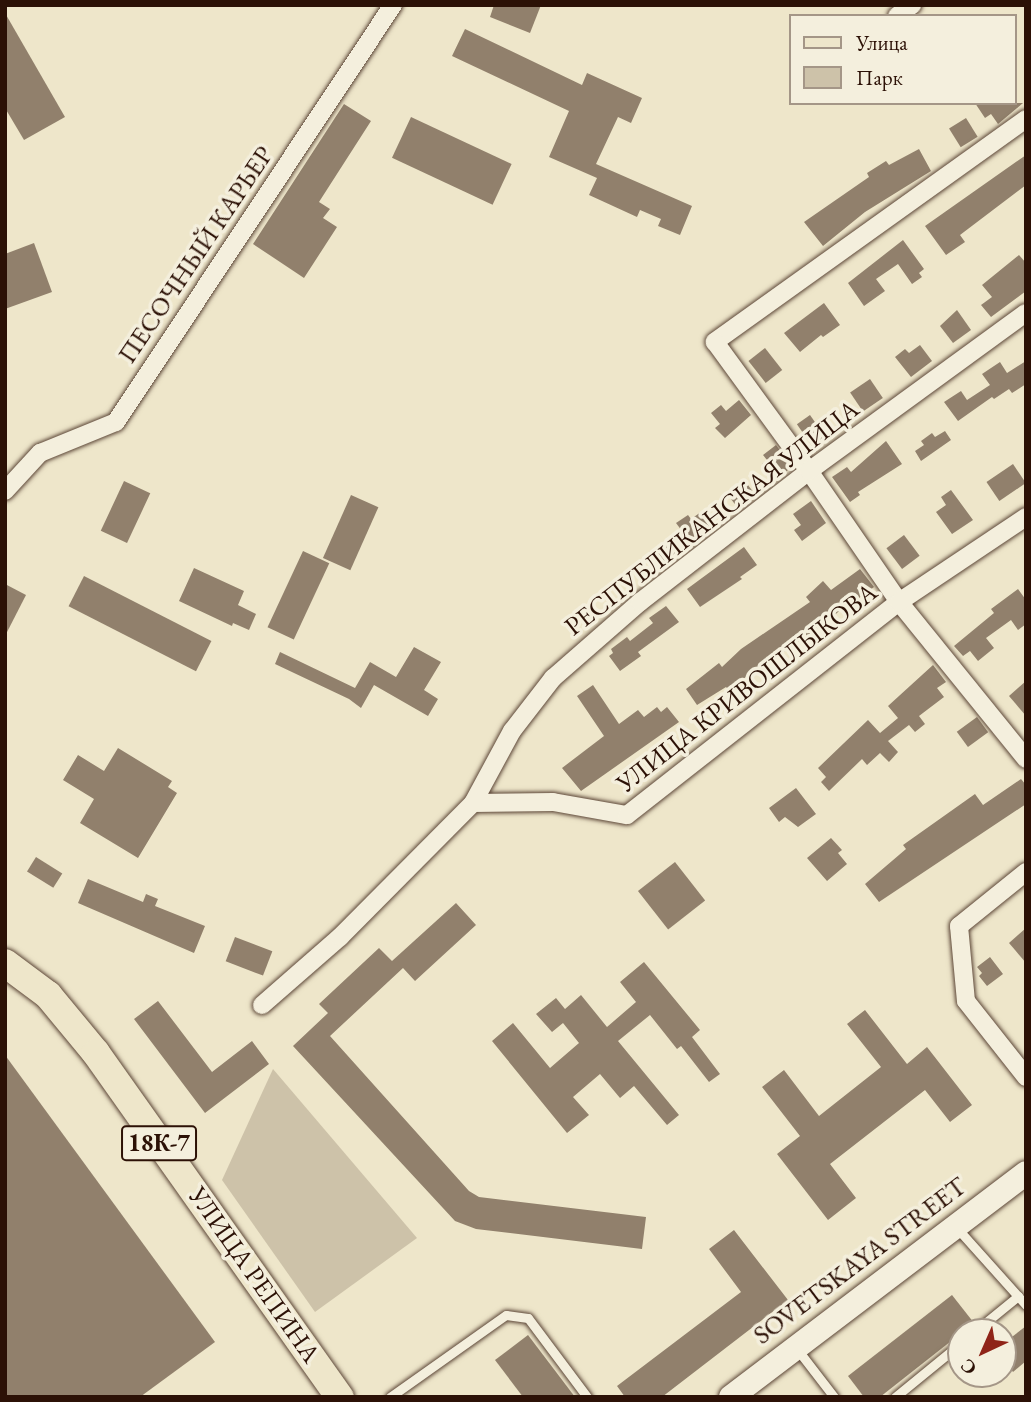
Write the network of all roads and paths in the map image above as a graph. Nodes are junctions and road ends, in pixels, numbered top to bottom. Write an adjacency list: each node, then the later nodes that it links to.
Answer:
1 (393, 5): 5 (street, ПЕСОЧНЫЙ КАРЬЕР)
2 (1026, 119): 4 (street)
3 (1026, 313): 4 (street, РЕСПУБЛИКАНСКАЯ УЛИЦА)
4 (809, 471): 7 (street); 9 (street, РЕСПУБЛИКАНСКАЯ УЛИЦА)
5 (5, 491)
6 (1026, 517): 7 (street, УЛИЦА КРИВОШЛЫКОВА)
7 (899, 602): 8 (street); 9 (street, УЛИЦА КРИВОШЛЫКОВА)
8 (1026, 759)
9 (473, 803): 12 (street)
10 (1026, 872): 13 (street)
11 (5, 963): 21 (main road, УЛИЦА РЕПИНА / 18К-7)
12 (262, 1005)
13 (1026, 1077)
14 (1026, 1173): 15 (main road, SOVETSKAYA STREET)
15 (955, 1226): 16 (lane); 19 (main road, SOVETSKAYA STREET)
16 (1018, 1296): 17 (lane); 18 (lane)
17 (1026, 1305)
18 (991, 1318)
19 (796, 1347): 24 (main road, SOVETSKAYA STREET); 25 (lane)
20 (947, 1354): 26 (lane)
21 (340, 1397)
22 (390, 1397): 23 (lane)
23 (587, 1397)
24 (731, 1397)
25 (834, 1397)
26 (895, 1397)

